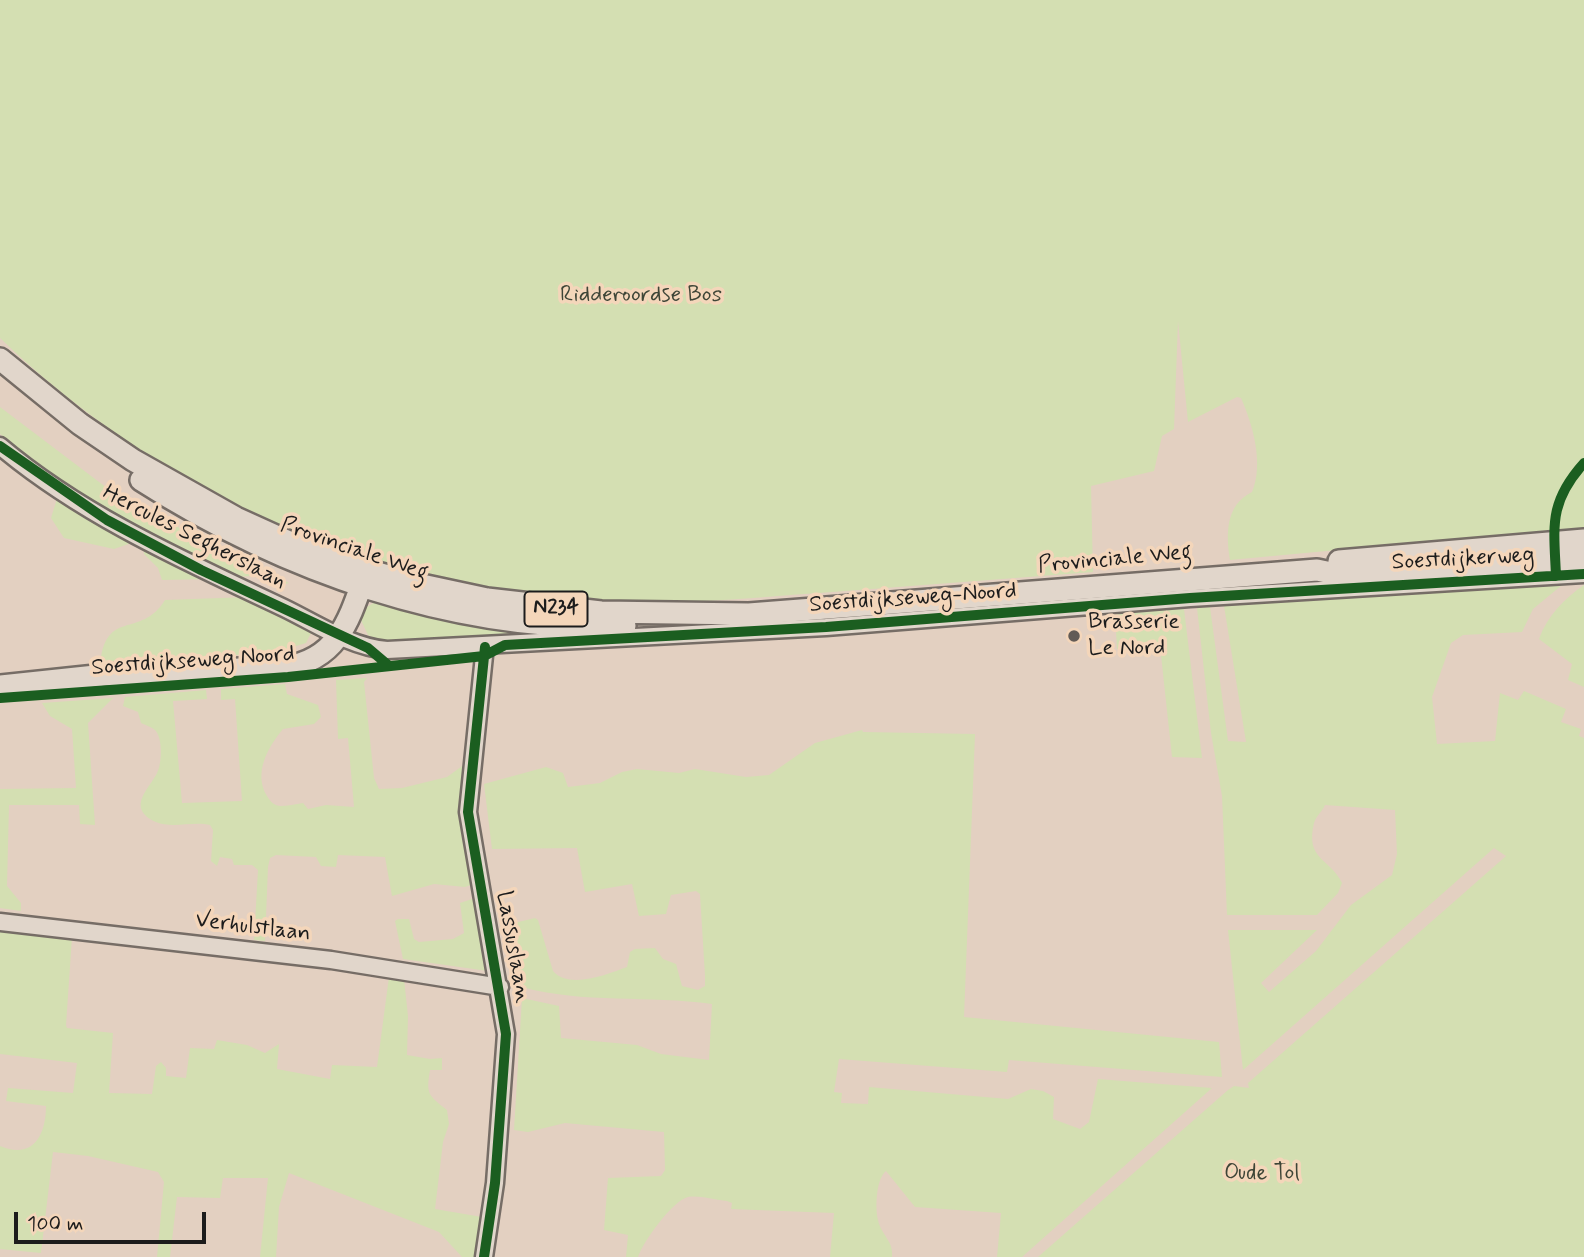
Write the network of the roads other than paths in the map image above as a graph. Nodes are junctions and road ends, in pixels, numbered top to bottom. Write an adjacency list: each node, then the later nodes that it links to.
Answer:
1 (0, 360): 7 (main road, Provinciale Weg / N234)
2 (0, 446): 9 (street, Hercules Segherslaan)
3 (1584, 540): 5 (main road, Provinciale Weg / N234)
4 (1584, 557): 5 (main road, Provinciale Weg / N234)
5 (1317, 570): 7 (main road, Provinciale Weg / N234)
6 (1584, 574): 8 (street, Soestdijkerweg)
7 (364, 577): 9 (main road, Soestdijkseweg Noord)
8 (1344, 588): 10 (street, Soestdijkseweg-Noord)
9 (339, 635): 11 (street, Hercules Segherslaan); 12 (main road, Soestdijkseweg Noord)
10 (485, 646): 11 (street, Soestdijkseweg-Noord); 14 (street, Lassuslaan)
11 (368, 649)
12 (0, 686)
13 (0, 922): 14 (street, Verhulstlaan)
14 (500, 987): 15 (street, Lassuslaan)
15 (484, 1257)

